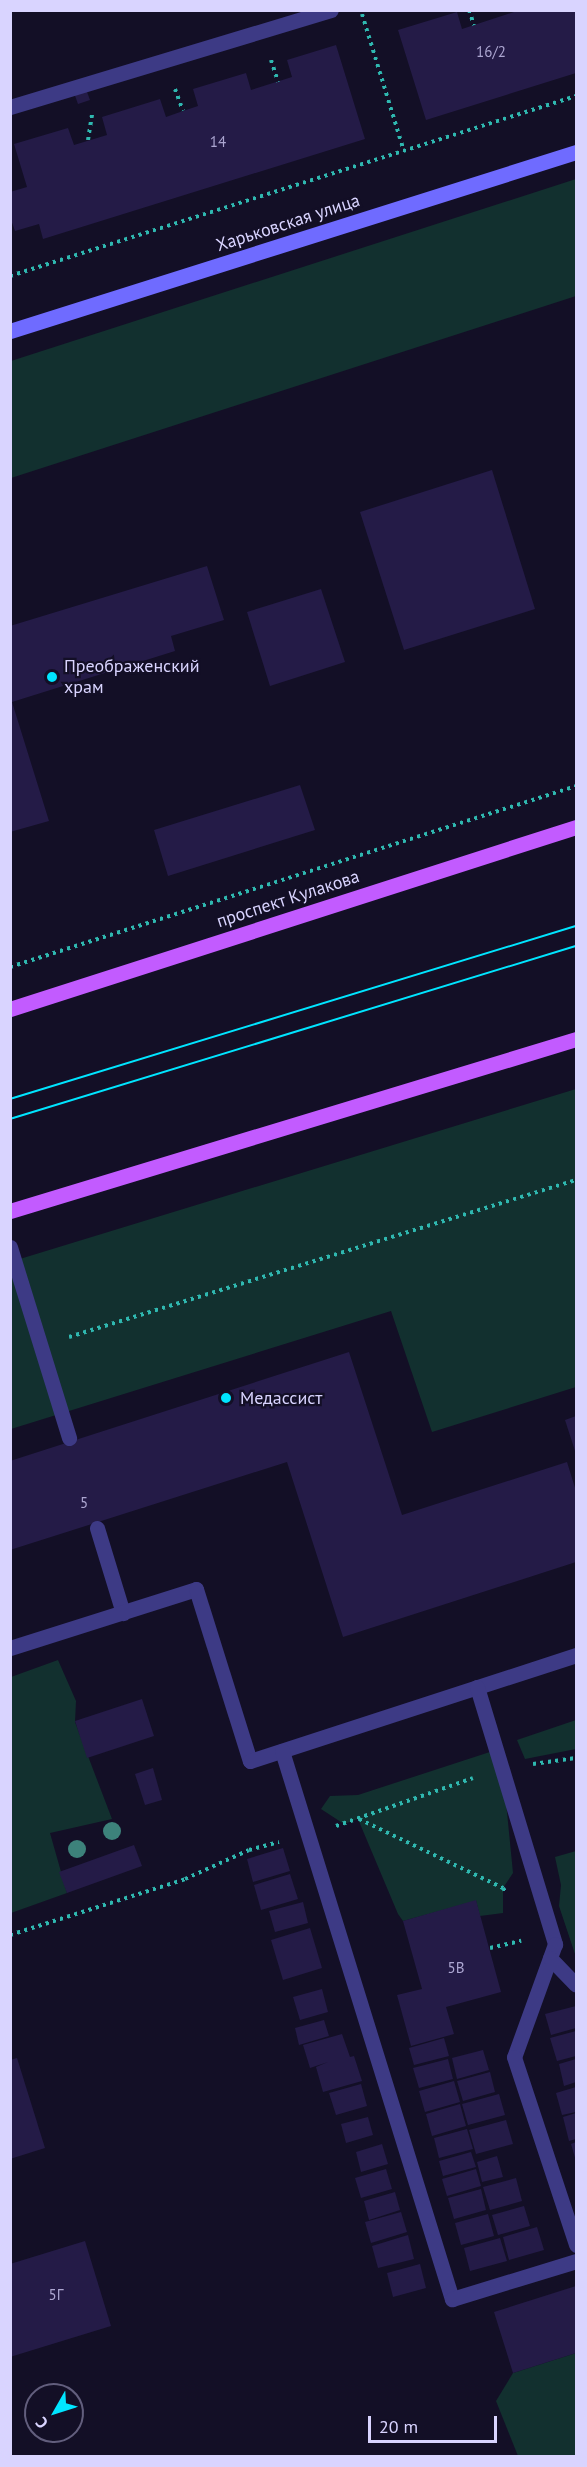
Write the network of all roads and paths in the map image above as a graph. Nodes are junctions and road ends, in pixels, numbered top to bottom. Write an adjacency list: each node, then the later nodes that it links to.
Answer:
1 (331, 10): 6 (lane)
2 (361, 10): 7 (path)
3 (469, 10): 4 (path)
4 (474, 25)
5 (576, 96): 7 (path)
6 (10, 107)
7 (404, 151): 9 (path)
8 (576, 152): 10 (street, Харьковская улица)
9 (11, 275)
10 (10, 331)
11 (576, 786): 13 (path)
12 (576, 827): 14 (main road, проспект Кулакова)
13 (10, 966)
14 (10, 1009)
15 (576, 1039): 17 (main road)
16 (576, 1180): 19 (path)
17 (10, 1211)
18 (10, 1247): 19 (lane)
19 (41, 1346): 20 (lane)
20 (69, 1438)
21 (97, 1528): 22 (lane)
22 (123, 1612): 23 (lane); 26 (lane)
23 (10, 1648)
24 (576, 1655): 25 (lane)
25 (477, 1687): 26 (lane); 28 (lane)
26 (282, 1750): 30 (lane)
27 (576, 1758): 28 (path)
28 (502, 1768): 29 (path); 35 (lane)
29 (358, 1819): 30 (path); 31 (path)
30 (308, 1834): 33 (path); 38 (lane)
31 (507, 1899)
32 (518, 1932): 34 (path)
33 (10, 1935)
34 (489, 1948)
35 (550, 1958): 36 (lane); 37 (lane)
36 (576, 1985)
37 (576, 2245)
38 (576, 2260)

